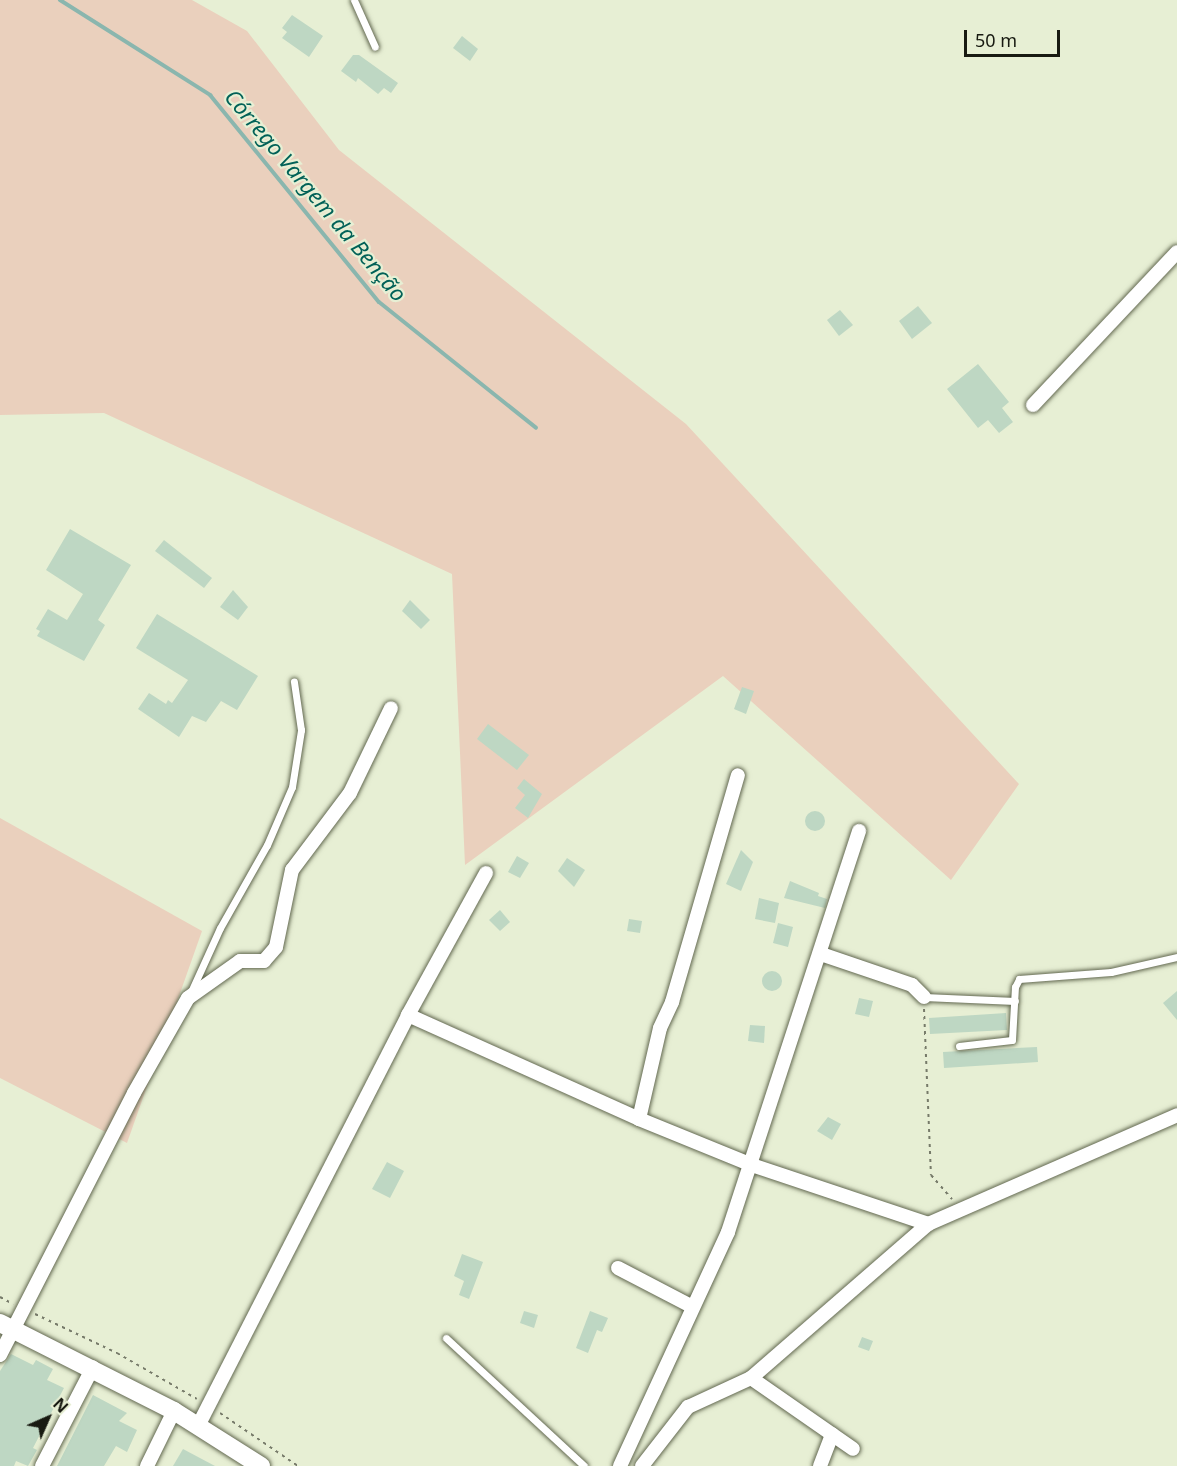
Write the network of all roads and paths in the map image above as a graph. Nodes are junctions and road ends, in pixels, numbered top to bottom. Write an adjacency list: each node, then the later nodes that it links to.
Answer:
1 (354, 0): 2 (lane)
2 (375, 47)
3 (1177, 252): 4 (street)
4 (1033, 405)
5 (294, 682): 13 (lane)
6 (391, 708): 13 (street)
7 (738, 775): 18 (street)
8 (859, 831): 10 (street)
9 (486, 873): 15 (street)
10 (820, 954): 12 (street); 19 (street)
11 (1177, 957): 14 (lane)
12 (924, 997): 14 (lane); 20 (path)
13 (188, 998): 25 (street)
14 (1015, 1001): 16 (lane)
15 (408, 1015): 18 (street); 31 (street)
16 (959, 1046)
17 (1177, 1115): 20 (street)
18 (639, 1119): 19 (street)
19 (752, 1165): 21 (street); 24 (street)
20 (963, 1207): 21 (street)
21 (928, 1224): 30 (street)
22 (618, 1268): 24 (street)
23 (0, 1297): 25 (path)
24 (691, 1306): 41 (street)
25 (23, 1309): 26 (street); 31 (path)
26 (6, 1327): 28 (street); 29 (street)
27 (446, 1338): 40 (lane)
28 (0, 1355)
29 (93, 1367): 32 (street); 36 (street)
30 (751, 1378): 34 (street); 42 (street)
31 (208, 1405): 33 (street); 39 (path)
32 (174, 1411): 33 (street); 37 (street)
33 (198, 1426): 38 (street)
34 (832, 1434): 35 (street); 43 (street)
35 (853, 1449)
36 (42, 1466)
37 (147, 1466)
38 (261, 1466)
39 (298, 1466)
40 (584, 1466)
41 (620, 1466)
42 (642, 1466)
43 (820, 1466)

